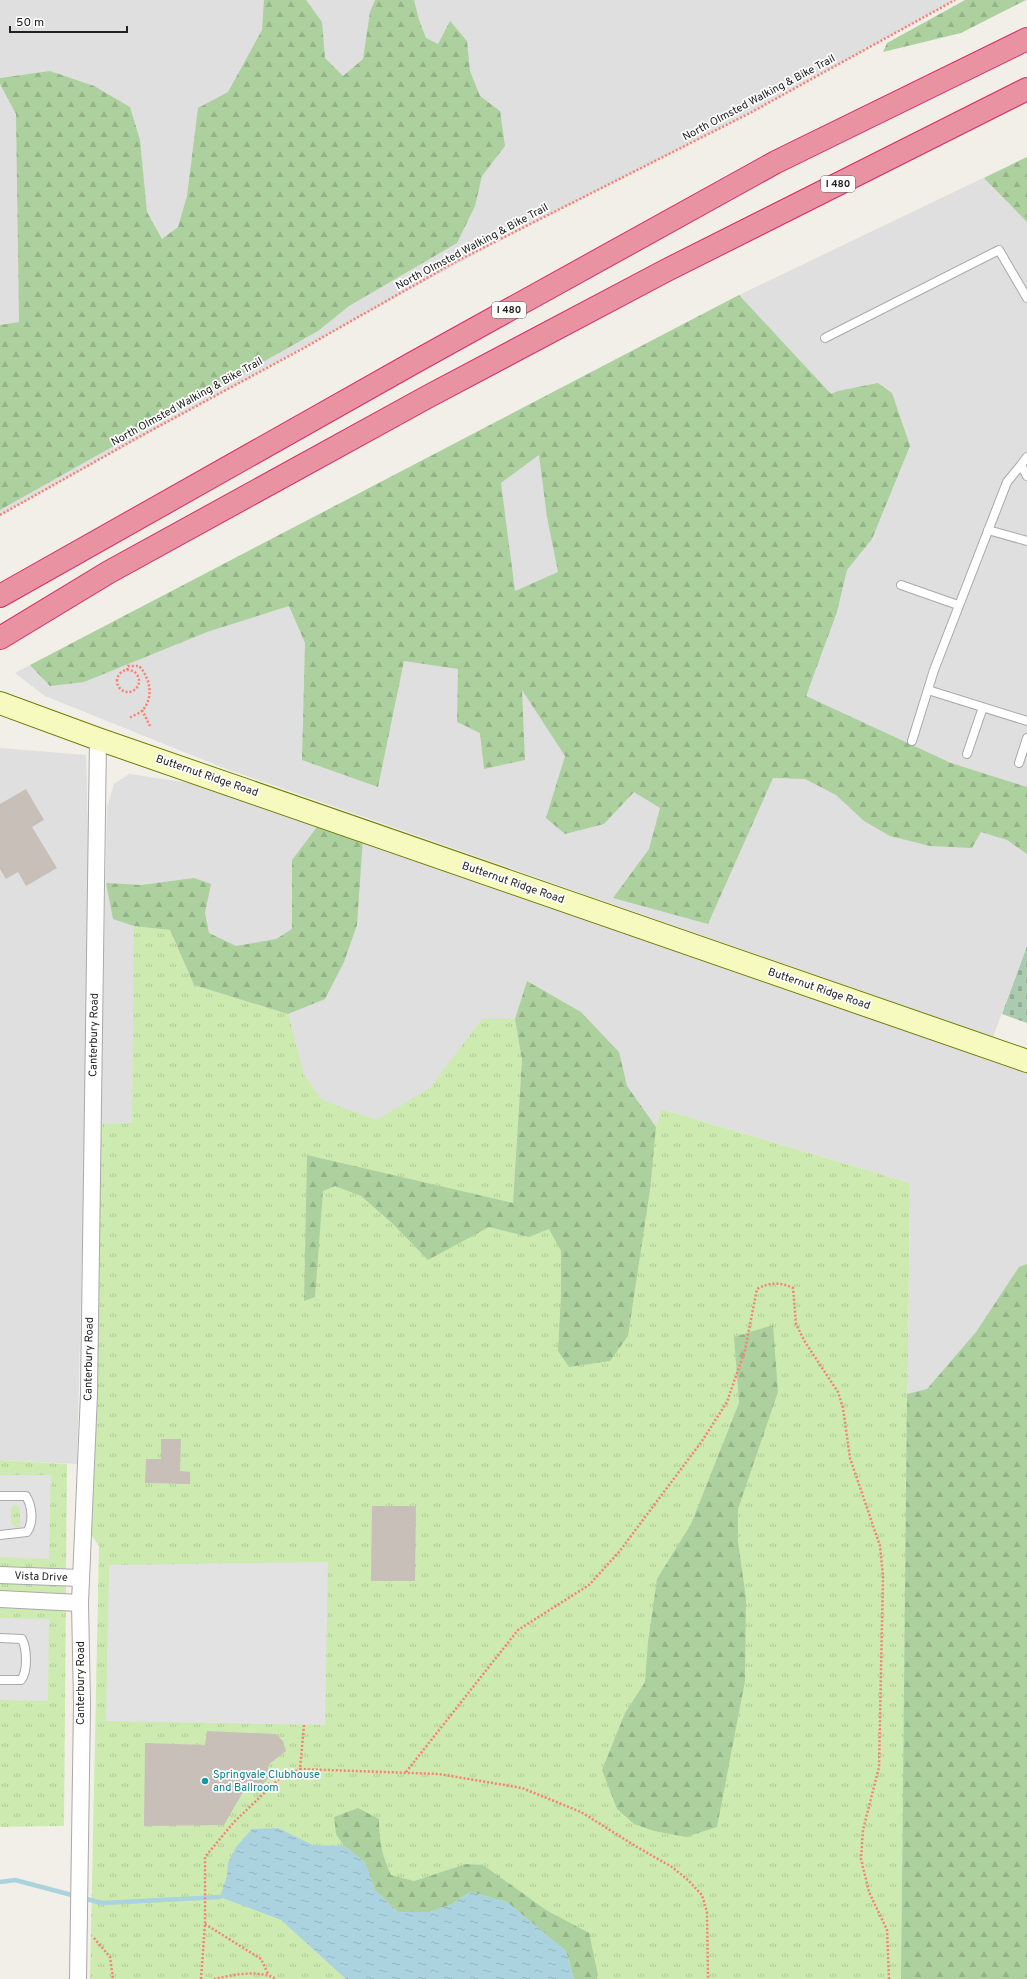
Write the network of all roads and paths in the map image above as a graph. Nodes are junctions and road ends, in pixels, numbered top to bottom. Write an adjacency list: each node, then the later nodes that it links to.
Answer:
1 (955, 0): 9 (path, North Olmsted Walking & Bike Trail)
2 (1027, 39): 13 (highway, I 480)
3 (1022, 93): 15 (highway, I 480)
4 (1027, 298): 5 (lane)
5 (825, 338)
6 (1027, 457): 7 (lane)
7 (1021, 465): 8 (lane); 10 (lane)
8 (1027, 476)
9 (0, 515)
10 (988, 530): 11 (lane); 14 (lane)
11 (1027, 541)
12 (901, 585): 14 (lane)
13 (0, 596)
14 (958, 605): 17 (lane)
15 (0, 638)
16 (127, 670): 16 (path); 20 (path)
17 (928, 690): 19 (lane); 26 (lane)
18 (1, 703): 25 (street, Butternut Ridge Road)
19 (983, 707): 22 (lane); 27 (lane)
20 (142, 710): 21 (path); 23 (path)
21 (129, 718)
22 (1027, 721)
23 (150, 726)
24 (1027, 738): 28 (lane)
25 (98, 739): 29 (street, Butternut Ridge Road); 33 (street, Canterbury Road)
26 (912, 741)
27 (967, 754)
28 (1019, 763)
29 (1027, 1061)
30 (0, 1496): 31 (lane)
31 (0, 1535)
32 (0, 1575): 33 (street, Vista Drive)
33 (81, 1578): 35 (street, Canterbury Road)
34 (0, 1599): 35 (street)
35 (80, 1603): 44 (street, Canterbury Road)
36 (0, 1638): 37 (lane)
37 (0, 1680)
38 (304, 1725): 39 (path)
39 (300, 1769): 40 (path); 41 (path)
40 (406, 1772): 49 (path); 50 (path)
41 (205, 1924): 43 (path); 46 (path)
42 (91, 1935): 45 (path)
43 (268, 1974): 47 (path); 48 (path)
44 (78, 1979)
45 (113, 1979)
46 (201, 1979)
47 (214, 1979)
48 (276, 1979)
49 (708, 1979)
50 (889, 1979)

